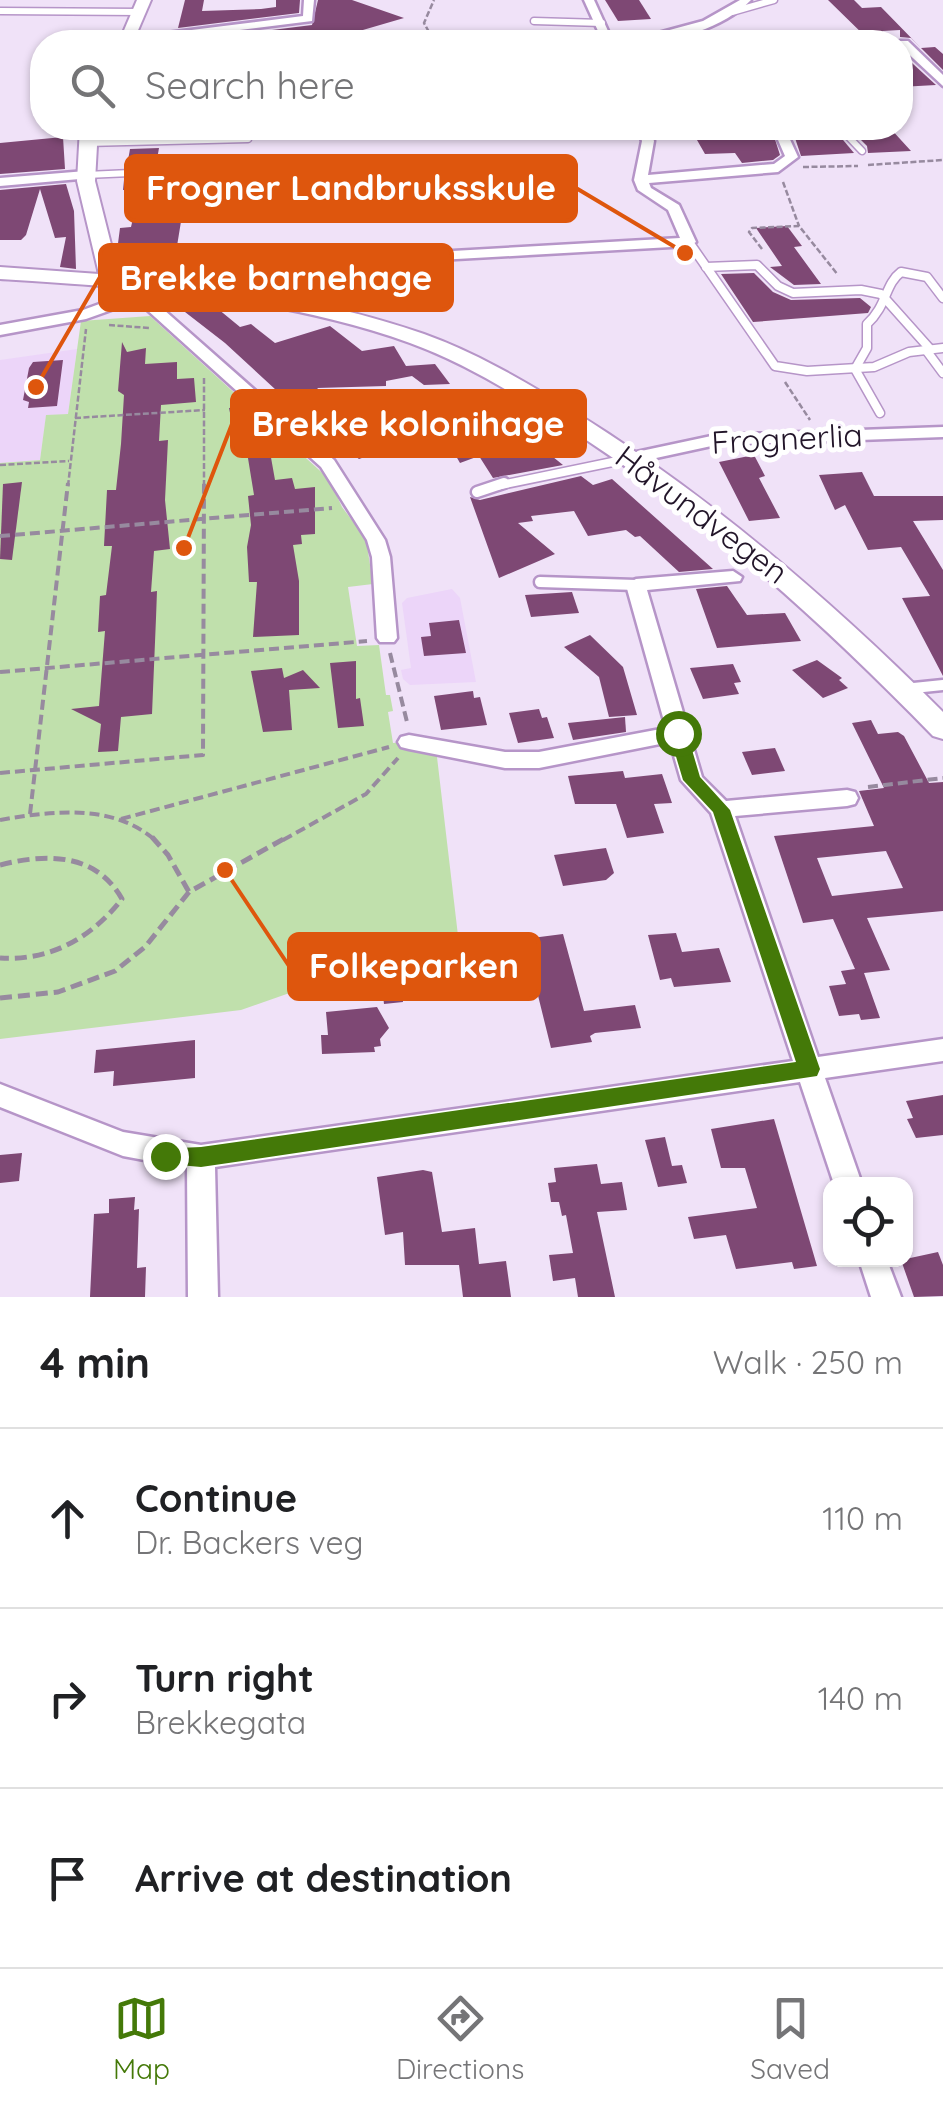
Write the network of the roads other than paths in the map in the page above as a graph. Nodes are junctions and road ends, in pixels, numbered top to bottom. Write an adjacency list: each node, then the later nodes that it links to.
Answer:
1 (309, 0): 10 (street)
2 (589, 0): 8 (street)
3 (774, 0): 4 (lane)
4 (735, 5): 12 (street)
5 (142, 6): 6 (lane); 9 (main road)
6 (0, 12)
7 (534, 22): 8 (lane)
8 (602, 23): 11 (street)
9 (132, 30)
10 (221, 30)
11 (604, 30)
12 (664, 30)
13 (913, 52): 14 (street)
14 (943, 82)
15 (87, 140): 21 (main road)
16 (648, 140): 22 (street)
17 (784, 140): 22 (street)
18 (851, 140): 19 (lane)
19 (862, 151)
20 (175, 171): 21 (lane)
21 (86, 175): 23 (street); 27 (main road)
22 (640, 180): 24 (street)
23 (0, 182)
24 (690, 242): 25 (lane); 29 (street)
25 (706, 267): 30 (lane); 35 (lane)
26 (0, 274): 27 (main road, Håvundvegen)
27 (110, 278): 28 (main road, Håvundvegen)
28 (134, 289): 29 (main road, Håvundvegen); 32 (street); 46 (street)
29 (206, 290): 37 (main road, Håvundvegen)
30 (888, 298): 31 (lane); 34 (lane); 35 (lane)
31 (943, 298)
32 (0, 330)
33 (943, 348): 34 (lane)
34 (928, 350): 35 (lane); 36 (lane)
35 (855, 369): 38 (lane)
36 (943, 373)
37 (559, 412): 40 (lane); 41 (main road, Håvundvegen)
38 (880, 414)
39 (943, 432): 41 (street, Frognerlia)
40 (460, 435)
41 (632, 458): 42 (lane); 48 (main road, Håvundvegen)
42 (477, 492)
43 (732, 577): 45 (street)
44 (540, 582): 45 (lane)
45 (636, 585): 50 (street)
46 (387, 638)
47 (943, 685): 48 (lane)
48 (904, 690): 49 (main road, Håvundvegen)
49 (943, 729)
50 (678, 733): 51 (street); 53 (street)
51 (408, 742)
52 (847, 798): 53 (street)
53 (721, 810): 55 (street)
54 (943, 1050): 55 (street)
55 (809, 1069): 57 (street); 58 (street)
56 (0, 1095): 57 (street)
57 (201, 1157): 60 (street)
58 (846, 1177)
59 (875, 1267): 61 (street)
60 (203, 1297)
61 (886, 1297)

